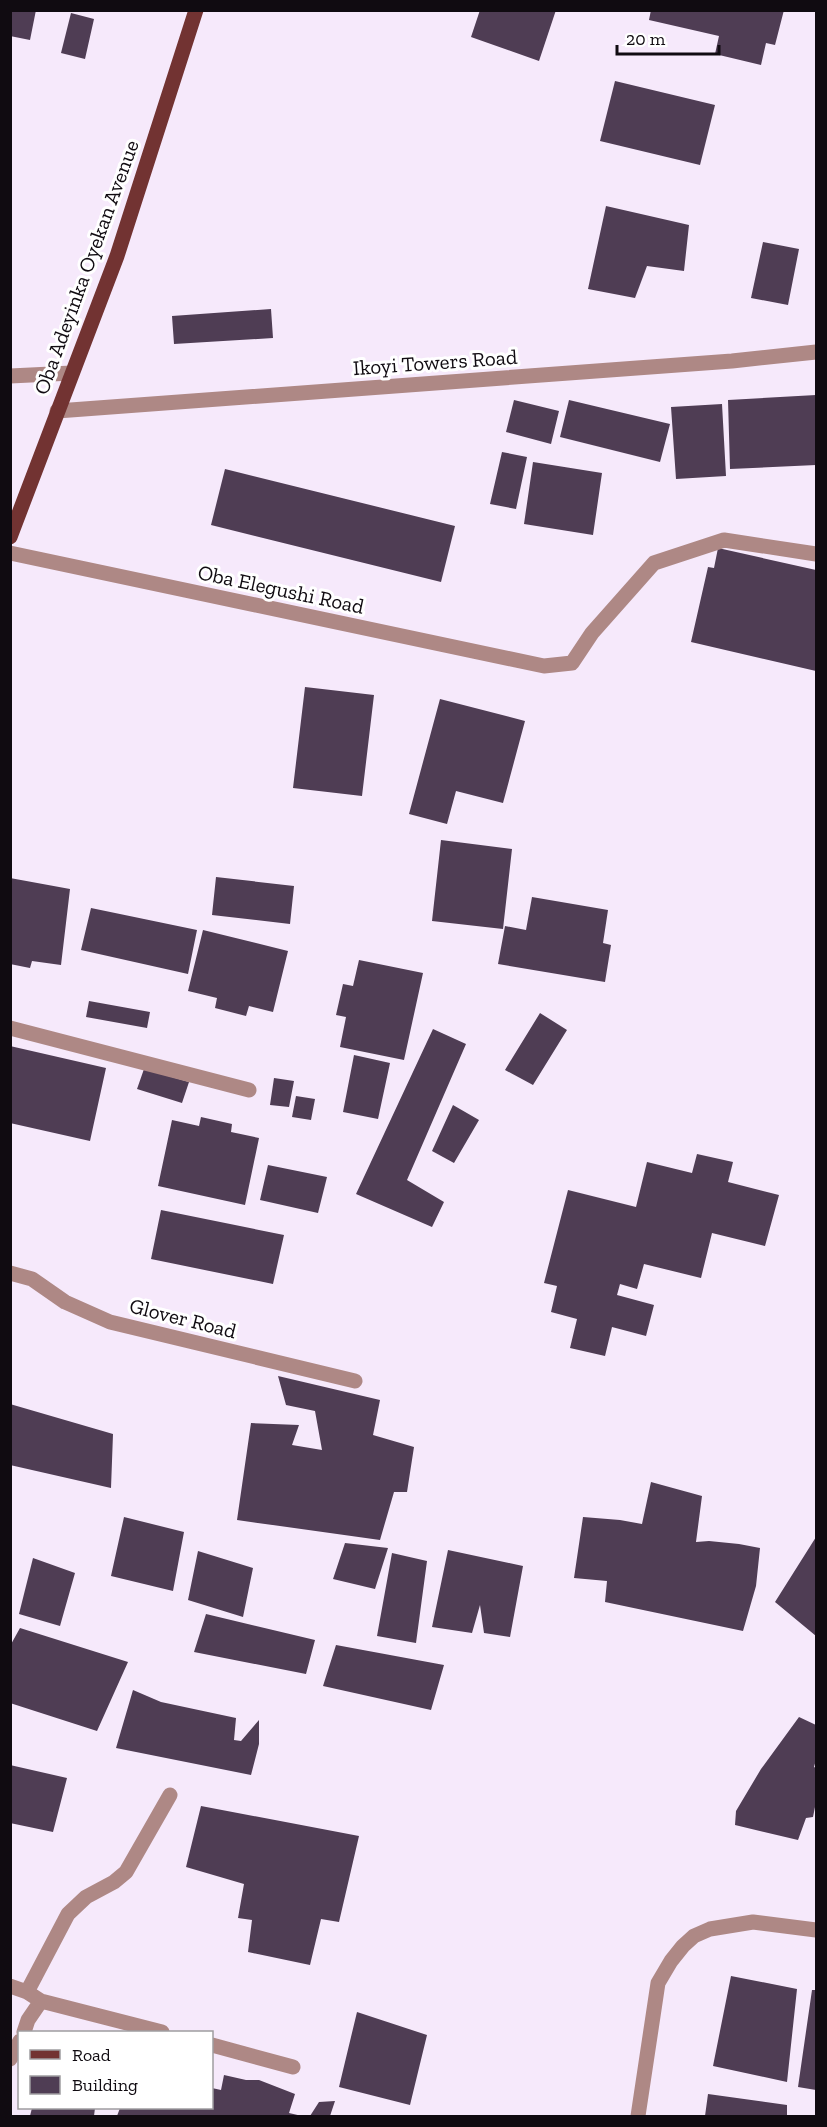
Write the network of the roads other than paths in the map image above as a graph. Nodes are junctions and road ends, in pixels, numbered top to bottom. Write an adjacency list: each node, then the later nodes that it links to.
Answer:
1 (196, 10): 3 (main road, Oba Adeyinka Oyekan Avenue)
2 (816, 352): 5 (street, Ikoyi Towers Road)
3 (72, 373): 4 (street); 5 (main road, Oba Adeyinka Oyekan Avenue)
4 (10, 376)
5 (57, 411): 6 (main road, Oba Adeyinka Oyekan Avenue)
6 (10, 537)
7 (10, 553): 8 (street, Oba Elegushi Road)
8 (816, 554)
9 (10, 1028): 10 (street)
10 (249, 1089)
11 (10, 1273): 12 (street, Glover Road)
12 (355, 1382)
13 (170, 1795): 16 (street)
14 (816, 1930): 24 (street)
15 (10, 1986): 16 (street)
16 (27, 1992): 17 (street)
17 (41, 2001): 18 (street); 19 (street)
18 (24, 2031)
19 (158, 2031)
20 (18, 2045): 22 (street)
21 (213, 2045): 23 (street)
22 (10, 2059)
23 (293, 2067)
24 (638, 2116)

